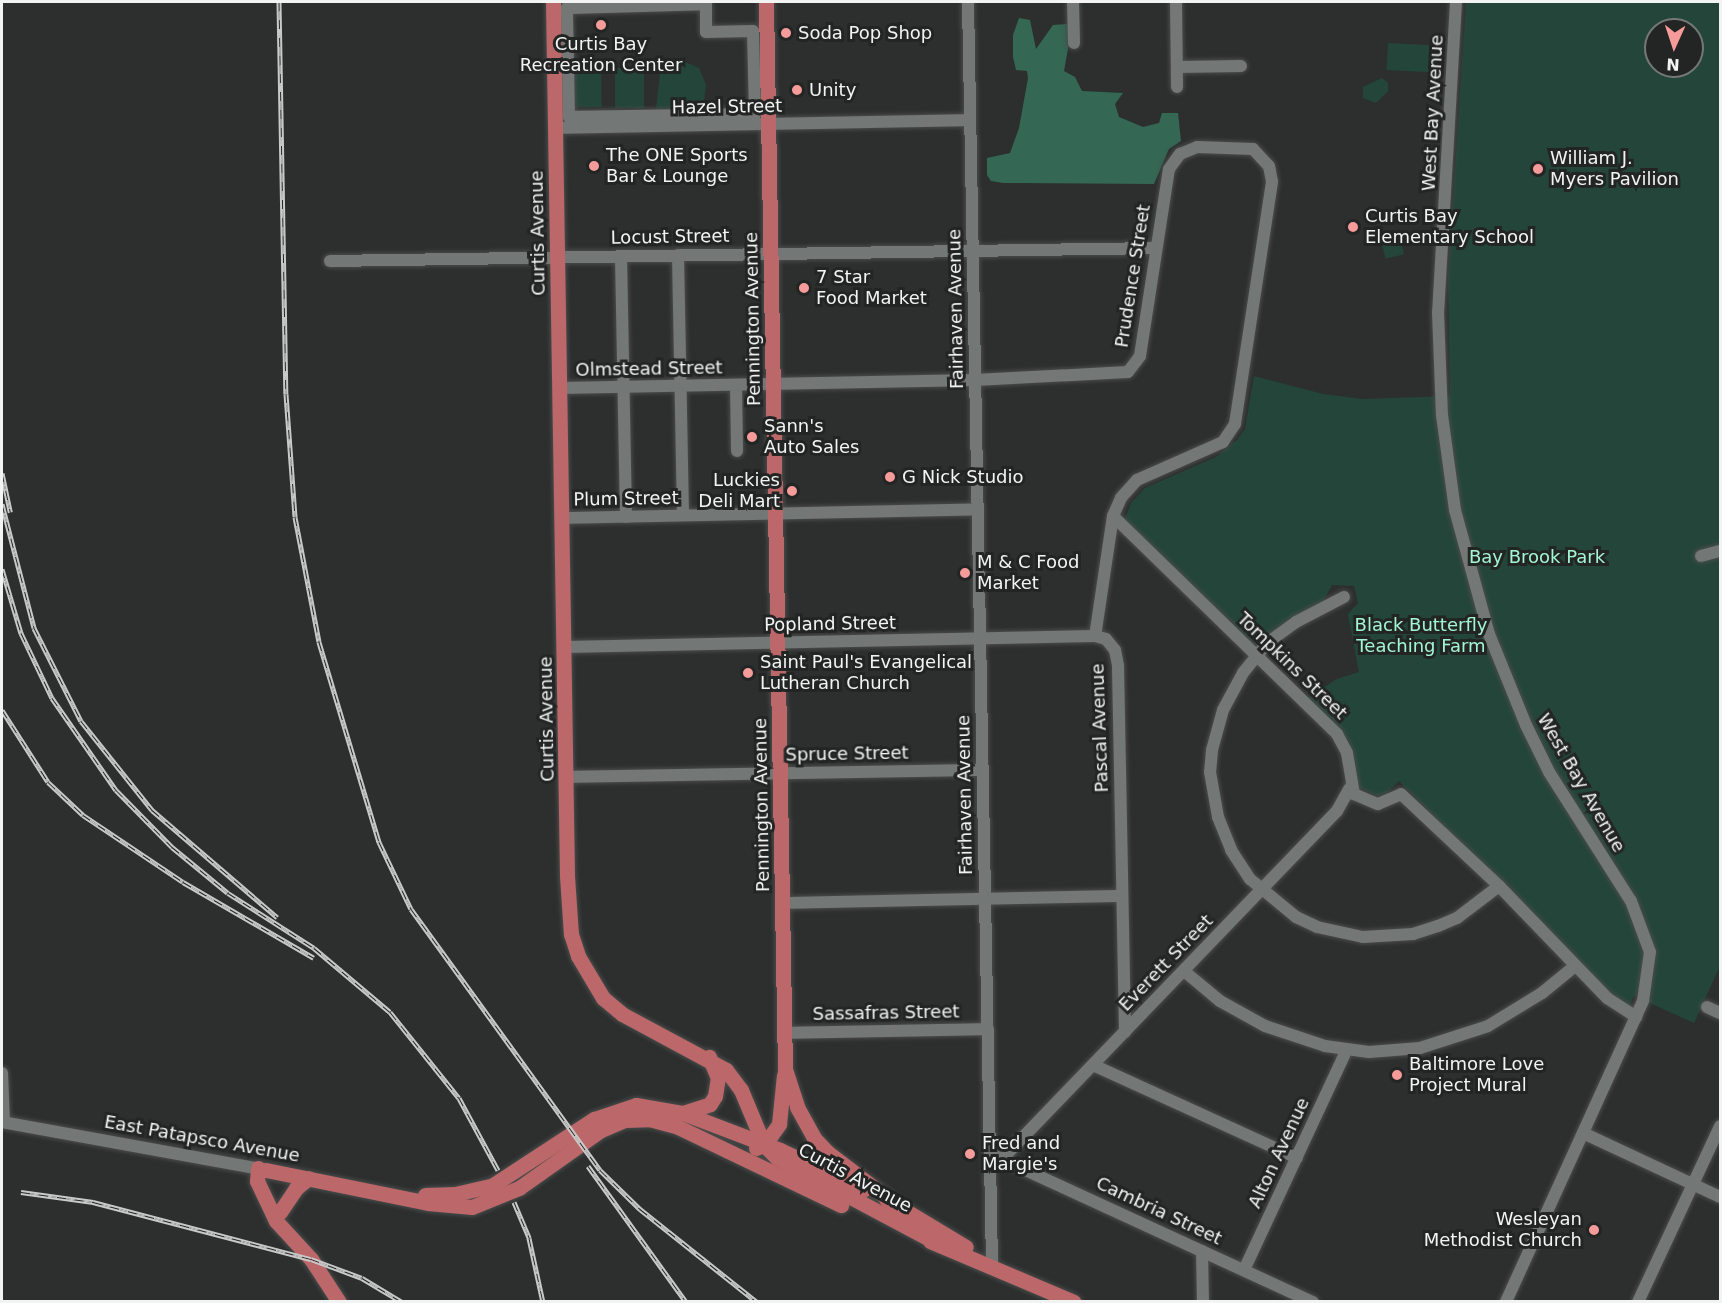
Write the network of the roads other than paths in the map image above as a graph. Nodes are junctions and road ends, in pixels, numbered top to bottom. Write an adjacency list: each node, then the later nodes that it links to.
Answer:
1 (553, 2): 14 (main road, Curtis Avenue)
2 (766, 2): 13 (main road, Pennington Avenue)
3 (968, 2): 12 (street, Fairhaven Avenue)
4 (1073, 2): 7 (street)
5 (1176, 2): 9 (street)
6 (1456, 2): 57 (street, West Bay Avenue)
7 (1074, 43)
8 (1241, 66): 9 (street)
9 (1177, 67): 10 (street)
10 (1177, 87)
11 (755, 114): 11 (street)
12 (970, 120): 13 (street, Hazel Street); 16 (street, Fairhaven Avenue)
13 (769, 124): 14 (street, Hazel Street); 17 (main road, Pennington Avenue)
14 (556, 128): 20 (main road, Curtis Avenue)
15 (1155, 248): 16 (street, Locust Street); 22 (street, Prudence Street); 33 (street, Prudence Street)
16 (973, 251): 17 (street, Locust Street); 23 (street, Fairhaven Avenue)
17 (771, 254): 18 (street, Locust Street); 24 (main road, Pennington Avenue)
18 (678, 255): 19 (street, Locust Street); 26 (street)
19 (621, 256): 20 (street, Locust Street); 27 (street)
20 (558, 257): 21 (street, Locust Street); 28 (main road, Curtis Avenue)
21 (330, 261)
22 (1133, 368): 23 (street, Olmstead Street)
23 (975, 381): 24 (street, Olmstead Street); 30 (street, Fairhaven Avenue)
24 (774, 384): 25 (street, Olmstead Street); 31 (main road, Pennington Avenue)
25 (736, 385): 26 (street, Olmstead Street); 29 (street)
26 (681, 386): 27 (street, Olmstead Street); 32 (street)
27 (624, 387): 28 (street, Olmstead Street); 34 (street)
28 (560, 388): 35 (main road, Curtis Avenue)
29 (737, 451)
30 (978, 509): 31 (street, Plum Street); 40 (street, Fairhaven Avenue)
31 (776, 513): 32 (street, Plum Street); 41 (main road, Pennington Avenue)
32 (683, 515): 34 (street, Plum Street)
33 (1113, 516): 39 (street); 43 (street, Tompkins Street)
34 (626, 517): 35 (street, Plum Street)
35 (562, 518): 42 (main road, Curtis Avenue)
36 (1720, 551): 37 (street)
37 (1701, 556)
38 (1344, 597): 43 (street)
39 (1095, 636): 40 (street, Popland Street); 50 (street, Pascal Avenue)
40 (980, 638): 41 (street, Popland Street); 44 (street, Fairhaven Avenue)
41 (779, 643): 42 (street, Popland Street); 45 (main road, Pennington Avenue)
42 (565, 647): 46 (main road, Curtis Avenue)
43 (1256, 656): 47 (street, Tompkins Street); 49 (street)
44 (983, 770): 45 (street, Spruce Street); 51 (street, Fairhaven Avenue)
45 (782, 773): 46 (street, Spruce Street); 52 (main road, Pennington Avenue)
46 (567, 777): 62 (main road, Curtis Avenue)
47 (1350, 788): 48 (street); 49 (street, Everett Street)
48 (1499, 886): 49 (street); 53 (street)
49 (1261, 890): 54 (street, Everett Street)
50 (1122, 896): 51 (street); 59 (street, Pascal Avenue)
51 (985, 899): 52 (street); 58 (street, Fairhaven Avenue)
52 (783, 903): 60 (main road, Pennington Avenue)
53 (1575, 966): 57 (street); 61 (street)
54 (1184, 971): 59 (street, Everett Street); 61 (street)
55 (1707, 1007): 56 (street)
56 (1720, 1013)
57 (1636, 1017): 69 (street, West Bay Avenue)
58 (988, 1029): 60 (street, Sassafras Street); 71 (street, Fairhaven Avenue)
59 (1125, 1032): 63 (street, Everett Street)
60 (785, 1033): 64 (main road, Pennington Avenue)
61 (1346, 1051): 72 (street, Alton Avenue)
62 (709, 1058): 66 (main road); 70 (main road, Curtis Avenue)
63 (1093, 1065): 71 (street, Everett Street); 72 (street)
64 (785, 1069): 70 (main road); 77 (main road, Pennington Avenue)
65 (2, 1072): 67 (street)
66 (681, 1120): 70 (main road, East Patapsco Avenue); 74 (main road, East Patapsco Avenue); 80 (main road, East Patapsco Avenue)
67 (3, 1122): 73 (street, East Patapsco Avenue)
68 (1720, 1126): 75 (street)
69 (1583, 1133): 75 (street); 88 (street, West Bay Avenue)
70 (764, 1145): 77 (main road, East Patapsco Avenue); 80 (main road, Curtis Avenue)
71 (996, 1156): 81 (street, Cambria Street); 82 (street, Fairhaven Avenue)
72 (1296, 1158): 83 (street, Alton Avenue)
73 (262, 1169): 74 (main road, East Patapsco Avenue); 78 (main road); 79 (main road)
74 (309, 1178): 78 (main road)
75 (1693, 1184): 76 (street); 89 (street)
76 (1720, 1197)
77 (894, 1203): 82 (main road, East Patapsco Avenue)
78 (280, 1212): 79 (main road)
79 (296, 1242): 84 (main road)
80 (939, 1244): 82 (main road, East Patapsco Avenue)
81 (1202, 1251): 83 (street, Cambria Street); 86 (street)
82 (992, 1264): 85 (main road, East Patapsco Avenue)
83 (1244, 1270): 87 (street, Cambria Street)
84 (339, 1302)
85 (1074, 1302)
86 (1203, 1302)
87 (1313, 1302)
88 (1506, 1302)
89 (1638, 1302)

